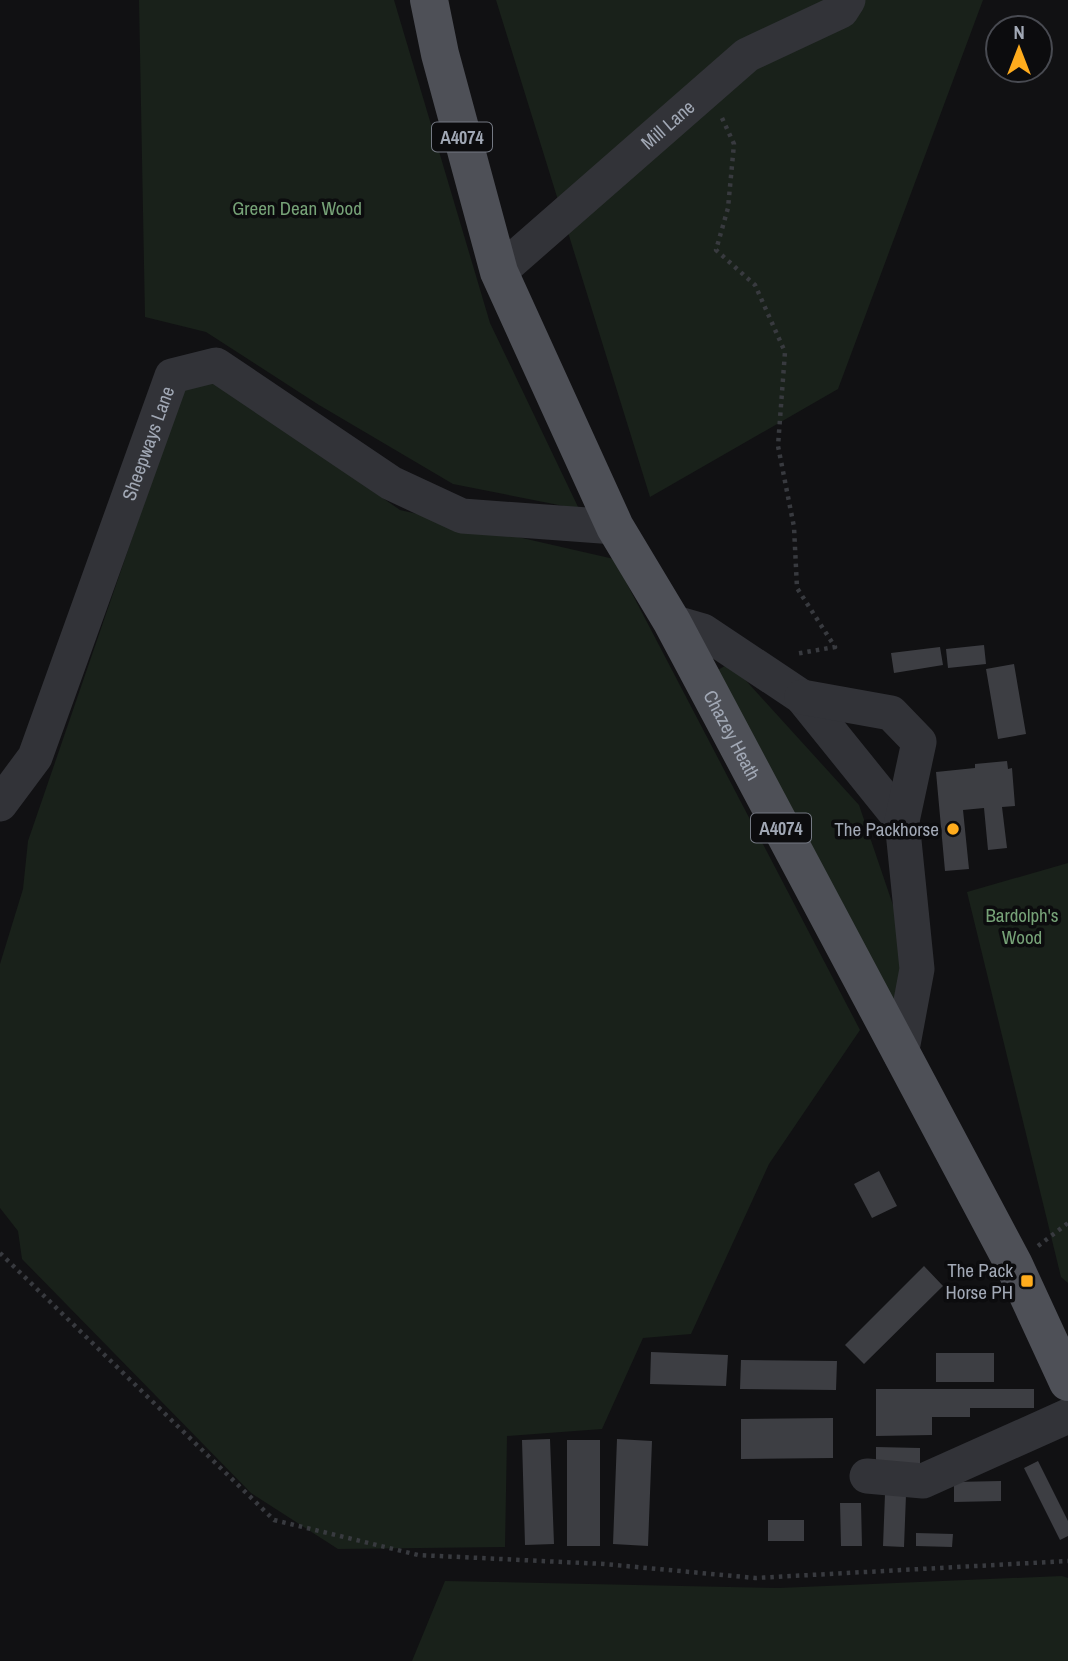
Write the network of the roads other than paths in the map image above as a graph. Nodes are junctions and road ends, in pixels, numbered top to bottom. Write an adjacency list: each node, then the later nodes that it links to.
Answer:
1 (429, 0): 3 (main road, A4074)
2 (848, 0): 3 (street, Mill Lane)
3 (499, 272): 4 (main road, Chazey Heath / A4074)
4 (615, 527): 5 (main road, Chazey Heath / A4074); 7 (street, Sheepways Lane)
5 (672, 622): 6 (street); 9 (main road, Chazey Heath / A4074)
6 (802, 697): 8 (street); 8 (street)
7 (0, 804)
8 (902, 821): 9 (street)
9 (901, 1055): 10 (main road, Chazey Heath / A4074)
10 (1068, 1382)
11 (1068, 1416): 12 (street)
12 (867, 1476)

